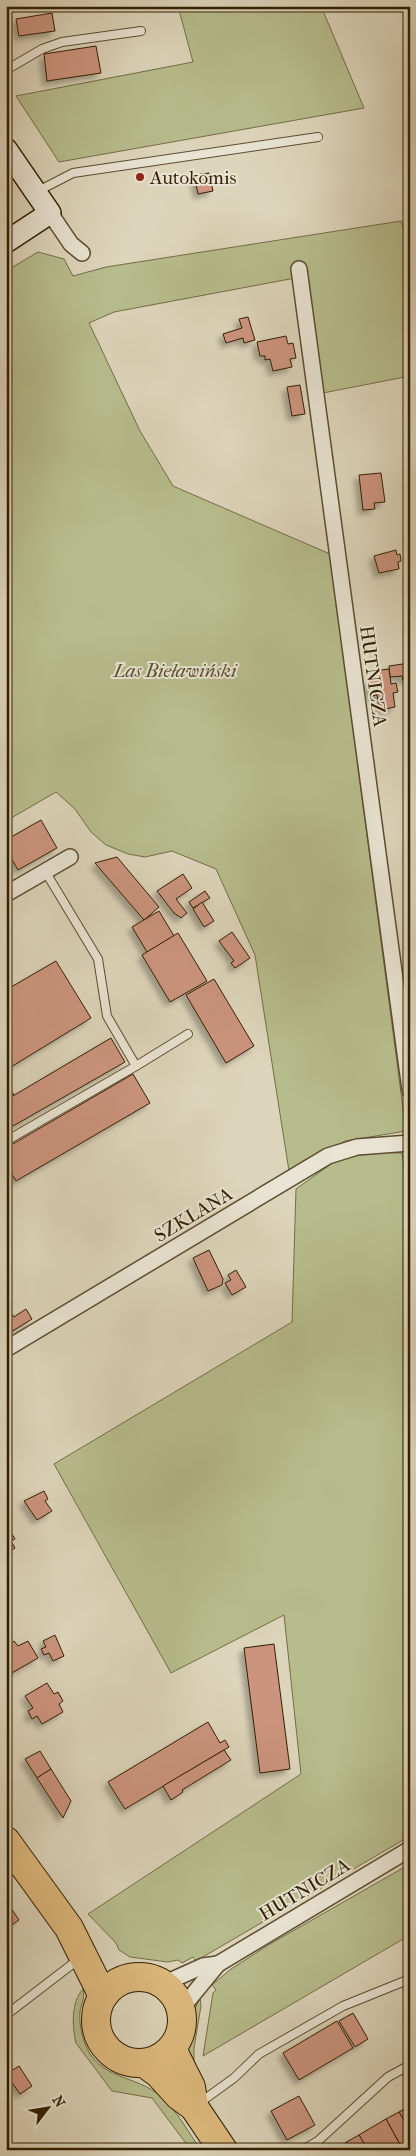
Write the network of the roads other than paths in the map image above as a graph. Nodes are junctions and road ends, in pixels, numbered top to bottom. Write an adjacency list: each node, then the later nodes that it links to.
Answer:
1 (141, 31): 2 (lane)
2 (6, 70)
3 (318, 137): 5 (lane)
4 (6, 149): 5 (street)
5 (36, 192): 6 (street)
6 (50, 213): 7 (street); 8 (street)
7 (6, 242)
8 (82, 253)
9 (299, 269): 15 (street, HUTNICZA)
10 (70, 856): 11 (street)
11 (46, 871): 12 (street); 14 (lane)
12 (6, 894)
13 (188, 1034): 14 (lane)
14 (136, 1066): 16 (lane)
15 (410, 1090)
16 (6, 1141)
17 (410, 1143): 18 (street, SZKLANA)
18 (6, 1349)
19 (6, 1841): 21 (highway)
20 (410, 1849): 22 (street, HUTNICZA)
21 (87, 1951): 25 (highway); 27 (lane)
22 (218, 1964): 24 (street, HUTNICZA); 26 (street, HUTNICZA)
23 (410, 1979): 31 (lane)
24 (163, 1984): 25 (highway); 26 (highway)
25 (112, 1988): 29 (highway)
26 (181, 2009): 28 (highway)
27 (6, 2016)
28 (172, 2049): 29 (highway); 31 (highway)
29 (144, 2063): 31 (highway)
30 (410, 2065): 32 (lane)
31 (194, 2108): 35 (highway)
32 (318, 2141): 36 (lane); 37 (lane)
33 (6, 2146): 34 (lane)
34 (9, 2150)
35 (223, 2150)
36 (302, 2150)
37 (323, 2150)

